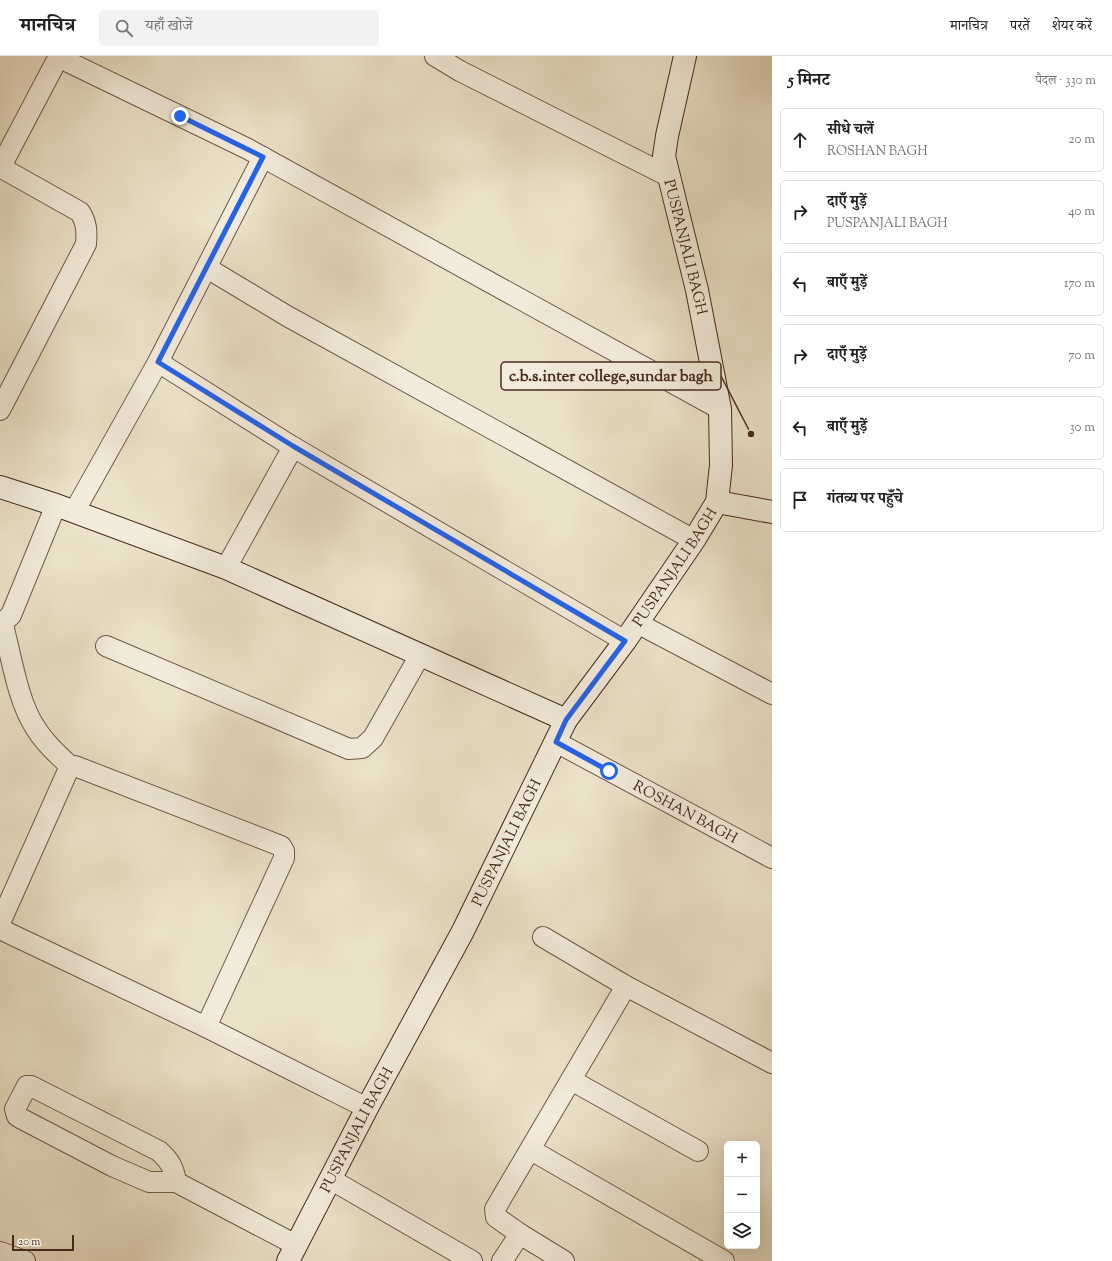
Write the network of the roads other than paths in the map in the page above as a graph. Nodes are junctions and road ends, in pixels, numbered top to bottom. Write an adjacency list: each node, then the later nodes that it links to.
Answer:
1 (436, 56): 6 (street)
2 (685, 56): 6 (street, PUSPANJALI BAGH)
3 (58, 57): 4 (street); 5 (street)
4 (263, 157): 7 (street); 9 (street)
5 (0, 167): 10 (street)
6 (668, 176): 9 (street, PUSPANJALI BAGH)
7 (206, 268): 8 (street); 16 (street)
8 (158, 362): 11 (street); 14 (street)
9 (720, 409): 13 (street, PUSPANJALI BAGH)
10 (0, 410)
11 (293, 446): 17 (street); 20 (street)
12 (0, 487): 14 (street)
13 (717, 502): 15 (street); 16 (street, PUSPANJALI BAGH)
14 (65, 508): 17 (street); 19 (street)
15 (772, 512)
16 (694, 540): 18 (street, PUSPANJALI BAGH)
17 (226, 568): 22 (street)
18 (637, 623): 20 (street, PUSPANJALI BAGH); 23 (street)
19 (1, 625): 26 (street)
20 (625, 641): 24 (street, PUSPANJALI BAGH)
21 (106, 646): 22 (street)
22 (420, 655): 24 (street)
23 (772, 694)
24 (566, 720): 25 (street, PUSPANJALI BAGH)
25 (556, 742): 27 (street, ROSHAN BAGH); 35 (street, PUSPANJALI BAGH)
26 (70, 766): 28 (street); 32 (street)
27 (772, 858)
28 (0, 923)
29 (0, 929): 32 (street)
30 (543, 938): 31 (street)
31 (626, 986): 33 (street); 34 (street)
32 (206, 1027): 35 (street)
33 (772, 1064)
34 (571, 1080): 36 (street); 37 (street)
35 (366, 1108): 38 (street, PUSPANJALI BAGH)
36 (531, 1150): 40 (street); 47 (street)
37 (698, 1151)
38 (330, 1179): 42 (street, PUSPANJALI BAGH); 44 (street)
39 (176, 1182): 39 (street); 42 (street)
40 (520, 1234): 45 (street); 46 (street)
41 (0, 1252): 43 (street)
42 (292, 1253)
43 (25, 1261)
44 (472, 1261)
45 (502, 1261)
46 (564, 1261)
47 (724, 1261)

